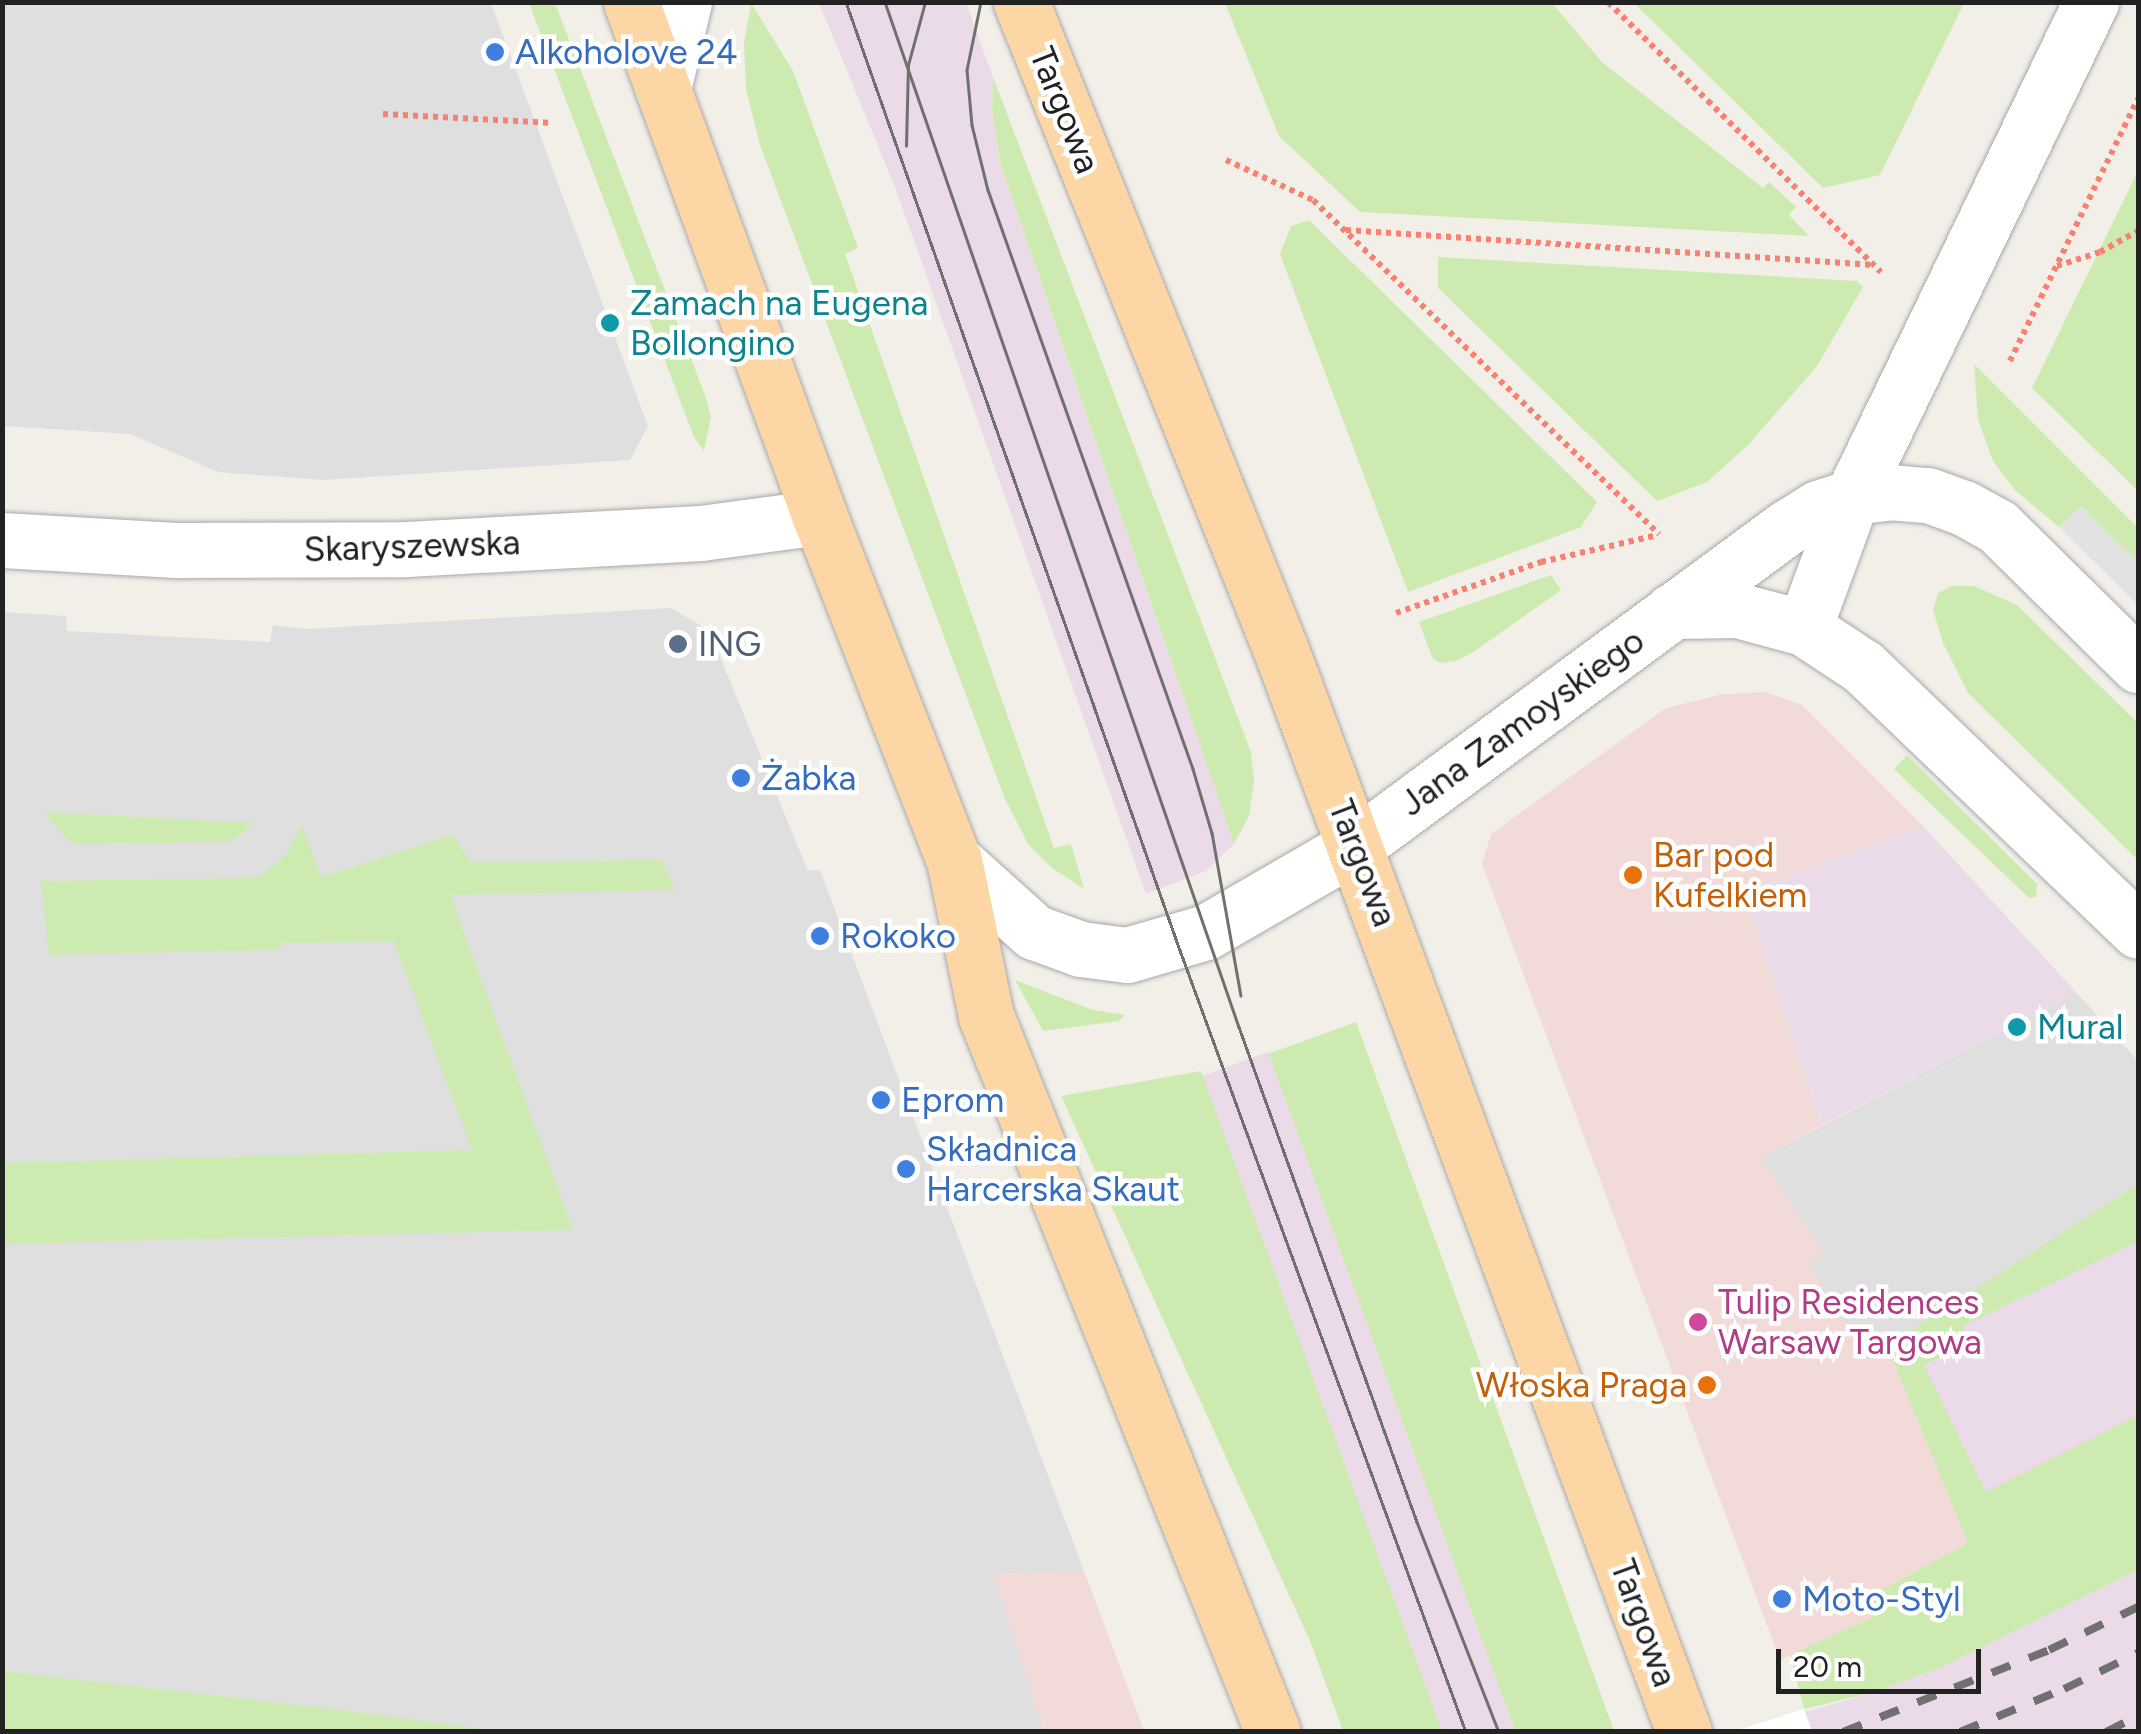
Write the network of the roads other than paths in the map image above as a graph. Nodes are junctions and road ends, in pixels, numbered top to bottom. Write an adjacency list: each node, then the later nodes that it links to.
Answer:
1 (631, 2): 5 (main road)
2 (684, 2): 5 (street)
3 (1021, 2): 12 (main road, Targowa)
4 (2091, 2): 6 (street)
5 (663, 89): 7 (main road)
6 (1852, 497): 9 (street, Jana Zamoyskiego); 10 (street); 11 (street, Jana Zamoyskiego)
7 (820, 517): 8 (street, Skaryszewska); 13 (main road)
8 (2, 540)
9 (1672, 611): 10 (street, Jana Zamoyskiego); 12 (street, Jana Zamoyskiego)
10 (1804, 628): 14 (street, Jana Zamoyskiego)
11 (2138, 665)
12 (1356, 845): 13 (street, Jana Zamoyskiego); 16 (main road, Targowa)
13 (954, 860): 15 (main road)
14 (2138, 931)
15 (1273, 1732)
16 (1684, 1732)

